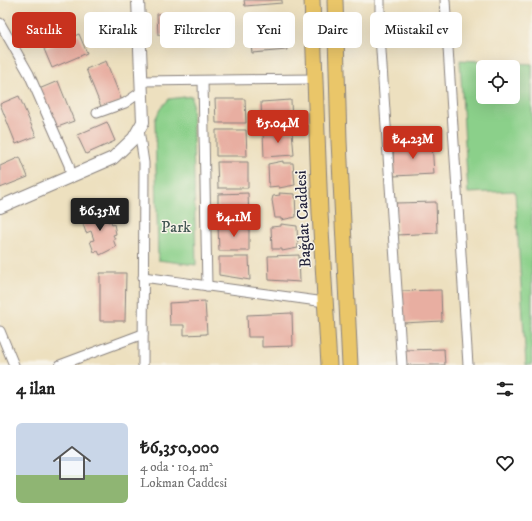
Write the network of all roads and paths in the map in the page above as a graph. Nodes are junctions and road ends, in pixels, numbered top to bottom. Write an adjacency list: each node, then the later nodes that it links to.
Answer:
1 (138, 0): 9 (street)
2 (312, 0): 7 (main road, Bağdat Caddesi)
3 (335, 0): 23 (main road)
4 (380, 0): 24 (street)
5 (445, 0): 25 (street)
6 (0, 23): 12 (street)
7 (315, 79): 8 (street); 16 (main road, Bağdat Caddesi)
8 (203, 81): 9 (street); 15 (street)
9 (141, 87): 10 (street); 11 (street)
10 (97, 113)
11 (139, 130): 12 (street); 14 (street)
12 (71, 177): 13 (street)
13 (0, 207)
14 (143, 277): 15 (street); 18 (street)
15 (207, 286): 16 (street)
16 (325, 302): 22 (main road, Bağdat Caddesi)
17 (0, 331): 19 (street)
18 (143, 334): 20 (street); 21 (street)
19 (14, 365)
20 (60, 365)
21 (143, 365)
22 (329, 365)
23 (350, 365)
24 (402, 365)
25 (468, 365)

